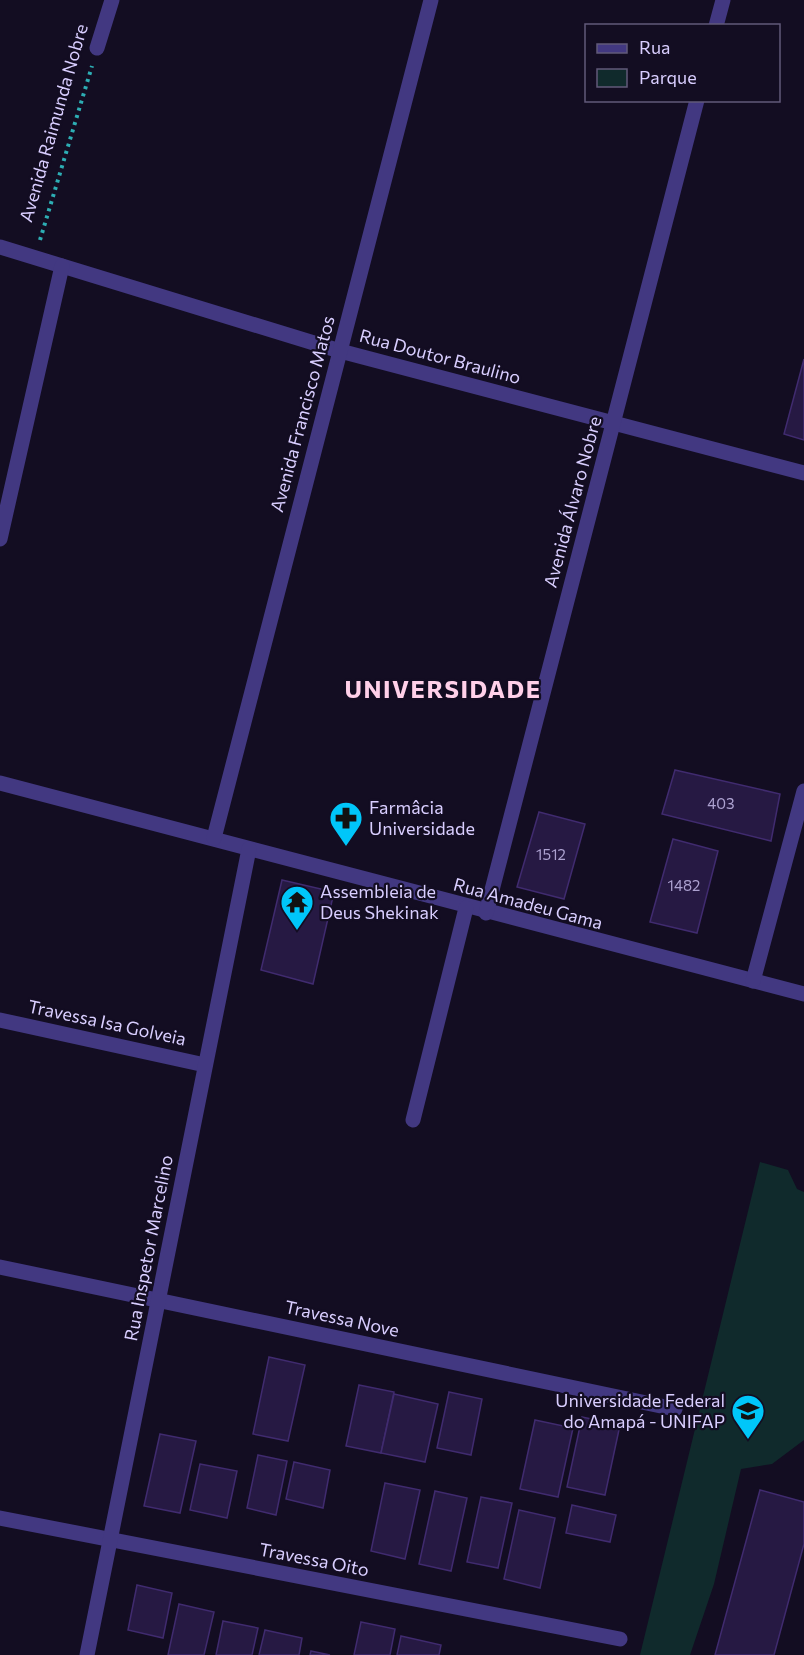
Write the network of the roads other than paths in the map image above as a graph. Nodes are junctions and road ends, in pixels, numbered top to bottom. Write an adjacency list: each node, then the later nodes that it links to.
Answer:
1 (112, 0): 5 (street, Avenida Raimunda Nobre)
2 (431, 0): 9 (street, Avenida Francisco Matos)
3 (723, 0): 4 (street)
4 (717, 24)
5 (97, 48)
6 (696, 102): 10 (street, Avenida Álvaro Nobre)
7 (0, 247): 8 (street, Rua Doutor Braulino)
8 (62, 266): 9 (street, Rua Doutor Braulino); 12 (street)
9 (340, 351): 10 (street, Rua Doutor Braulino); 15 (street, Avenida Francisco Matos)
10 (613, 422): 11 (street, Rua Doutor Braulino); 18 (street, Avenida Álvaro Nobre)
11 (804, 473)
12 (0, 539)
13 (0, 783): 15 (street, Rua Amadeu Gama)
14 (804, 791): 19 (street)
15 (214, 838): 16 (street, Rua Amadeu Gama)
16 (249, 849): 17 (street, Rua Amadeu Gama); 22 (street, Rua Inspetor Marcelino)
17 (466, 908): 18 (street, Rua Amadeu Gama); 23 (street)
18 (486, 913): 19 (street, Rua Amadeu Gama)
19 (753, 981): 20 (street, Rua Amadeu Gama)
20 (804, 994)
21 (0, 1020): 22 (street, Travessa Isa Golveia)
22 (206, 1065): 25 (street, Rua Inspetor Marcelino)
23 (412, 1120)
24 (0, 1267): 25 (street, Travessa Nove)
25 (158, 1300): 26 (street, Travessa Nove); 28 (street, Rua Inspetor Marcelino)
26 (675, 1409)
27 (0, 1518): 28 (street, Travessa Oito)
28 (111, 1540): 29 (street, Travessa Oito); 30 (street, Rua Inspetor Marcelino)
29 (620, 1639)
30 (87, 1655)

